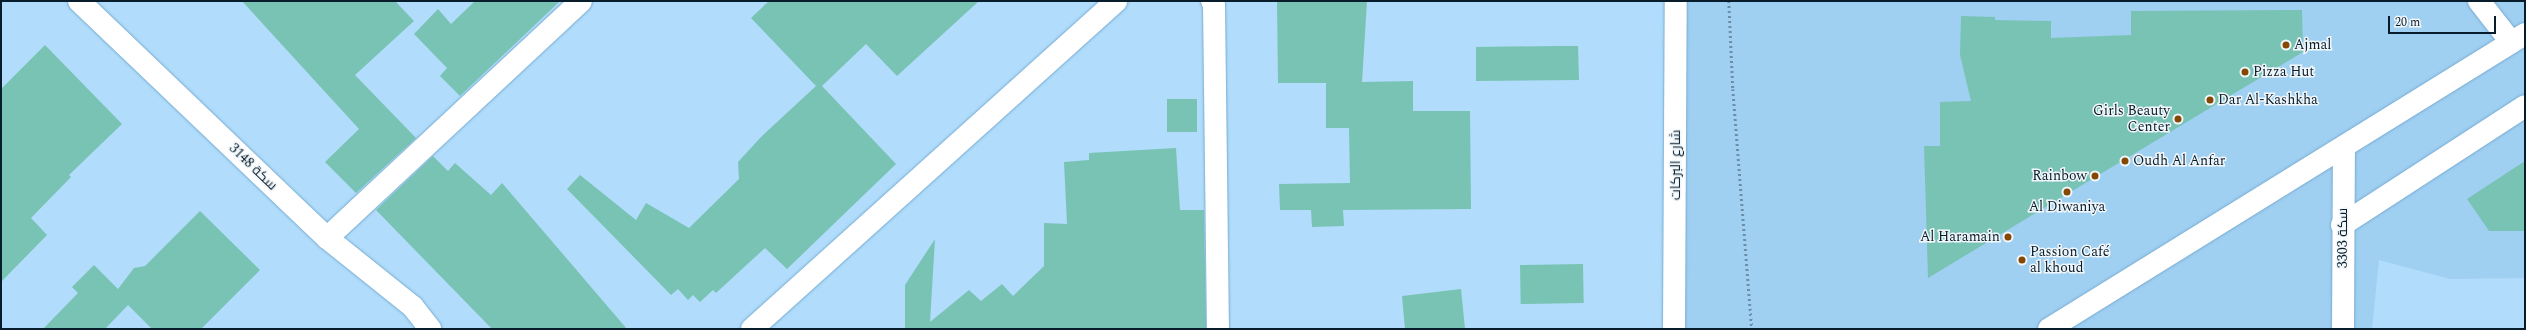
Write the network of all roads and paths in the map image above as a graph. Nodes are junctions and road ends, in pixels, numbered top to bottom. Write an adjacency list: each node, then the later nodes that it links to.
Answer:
1 (79, 1): 12 (street, سكة 3148)
2 (581, 1): 12 (street)
3 (1116, 1): 15 (street)
4 (1212, 1): 16 (street)
5 (1676, 1): 13 (street, شارع البركات)
6 (1729, 1): 19 (path)
7 (2479, 1): 8 (street)
8 (2518, 38): 10 (street)
9 (2525, 106): 11 (street)
10 (2344, 147): 11 (street, سكة 3303); 20 (street)
11 (2342, 225): 21 (street, سكة 3303)
12 (327, 238): 14 (street, سكة 3148)
13 (1675, 303): 17 (street, شارع البركات); 18 (street)
14 (430, 329)
15 (752, 329)
16 (1218, 329)
17 (1674, 329)
18 (1689, 329)
19 (1752, 329)
20 (2049, 329)
21 (2343, 329)

